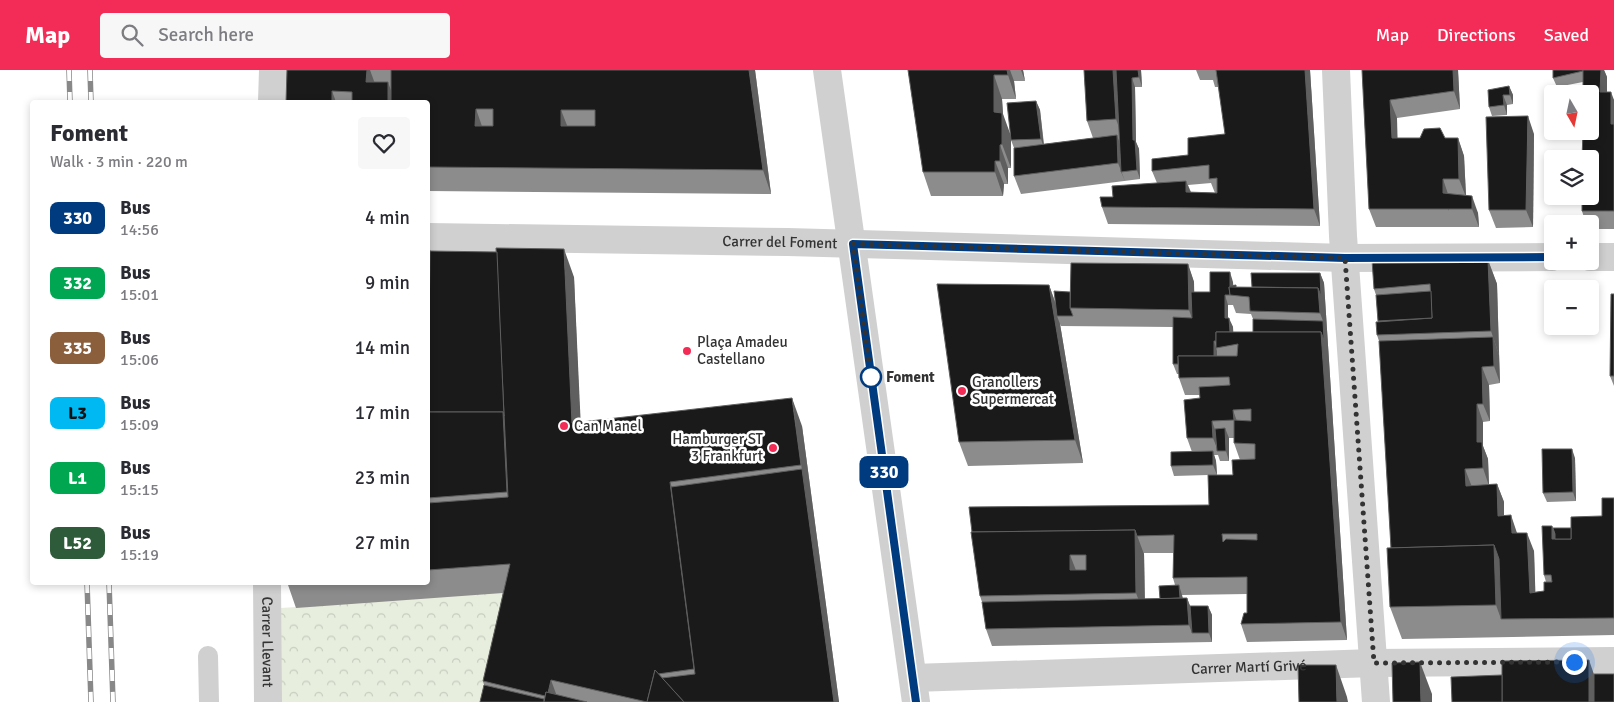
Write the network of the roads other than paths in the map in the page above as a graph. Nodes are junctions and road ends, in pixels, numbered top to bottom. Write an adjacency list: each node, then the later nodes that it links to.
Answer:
1 (273, 70): 4 (street)
2 (827, 70): 6 (street)
3 (1336, 70): 10 (street)
4 (272, 100)
5 (430, 237): 6 (street, Carrer del Foment)
6 (853, 244): 10 (street, Carrer del Foment); 15 (street)
7 (1544, 257): 10 (street, Carrer del Foment)
8 (1599, 257): 9 (street)
9 (1614, 257)
10 (1345, 258): 14 (street)
11 (267, 585): 17 (street, Carrer Llevant)
12 (208, 656): 16 (lane)
13 (1614, 661): 14 (street, Carrer Martí Grivé)
14 (1374, 663): 15 (street, Carrer Martí Grivé); 18 (street)
15 (915, 690)
16 (209, 702)
17 (268, 702)
18 (1376, 702)

